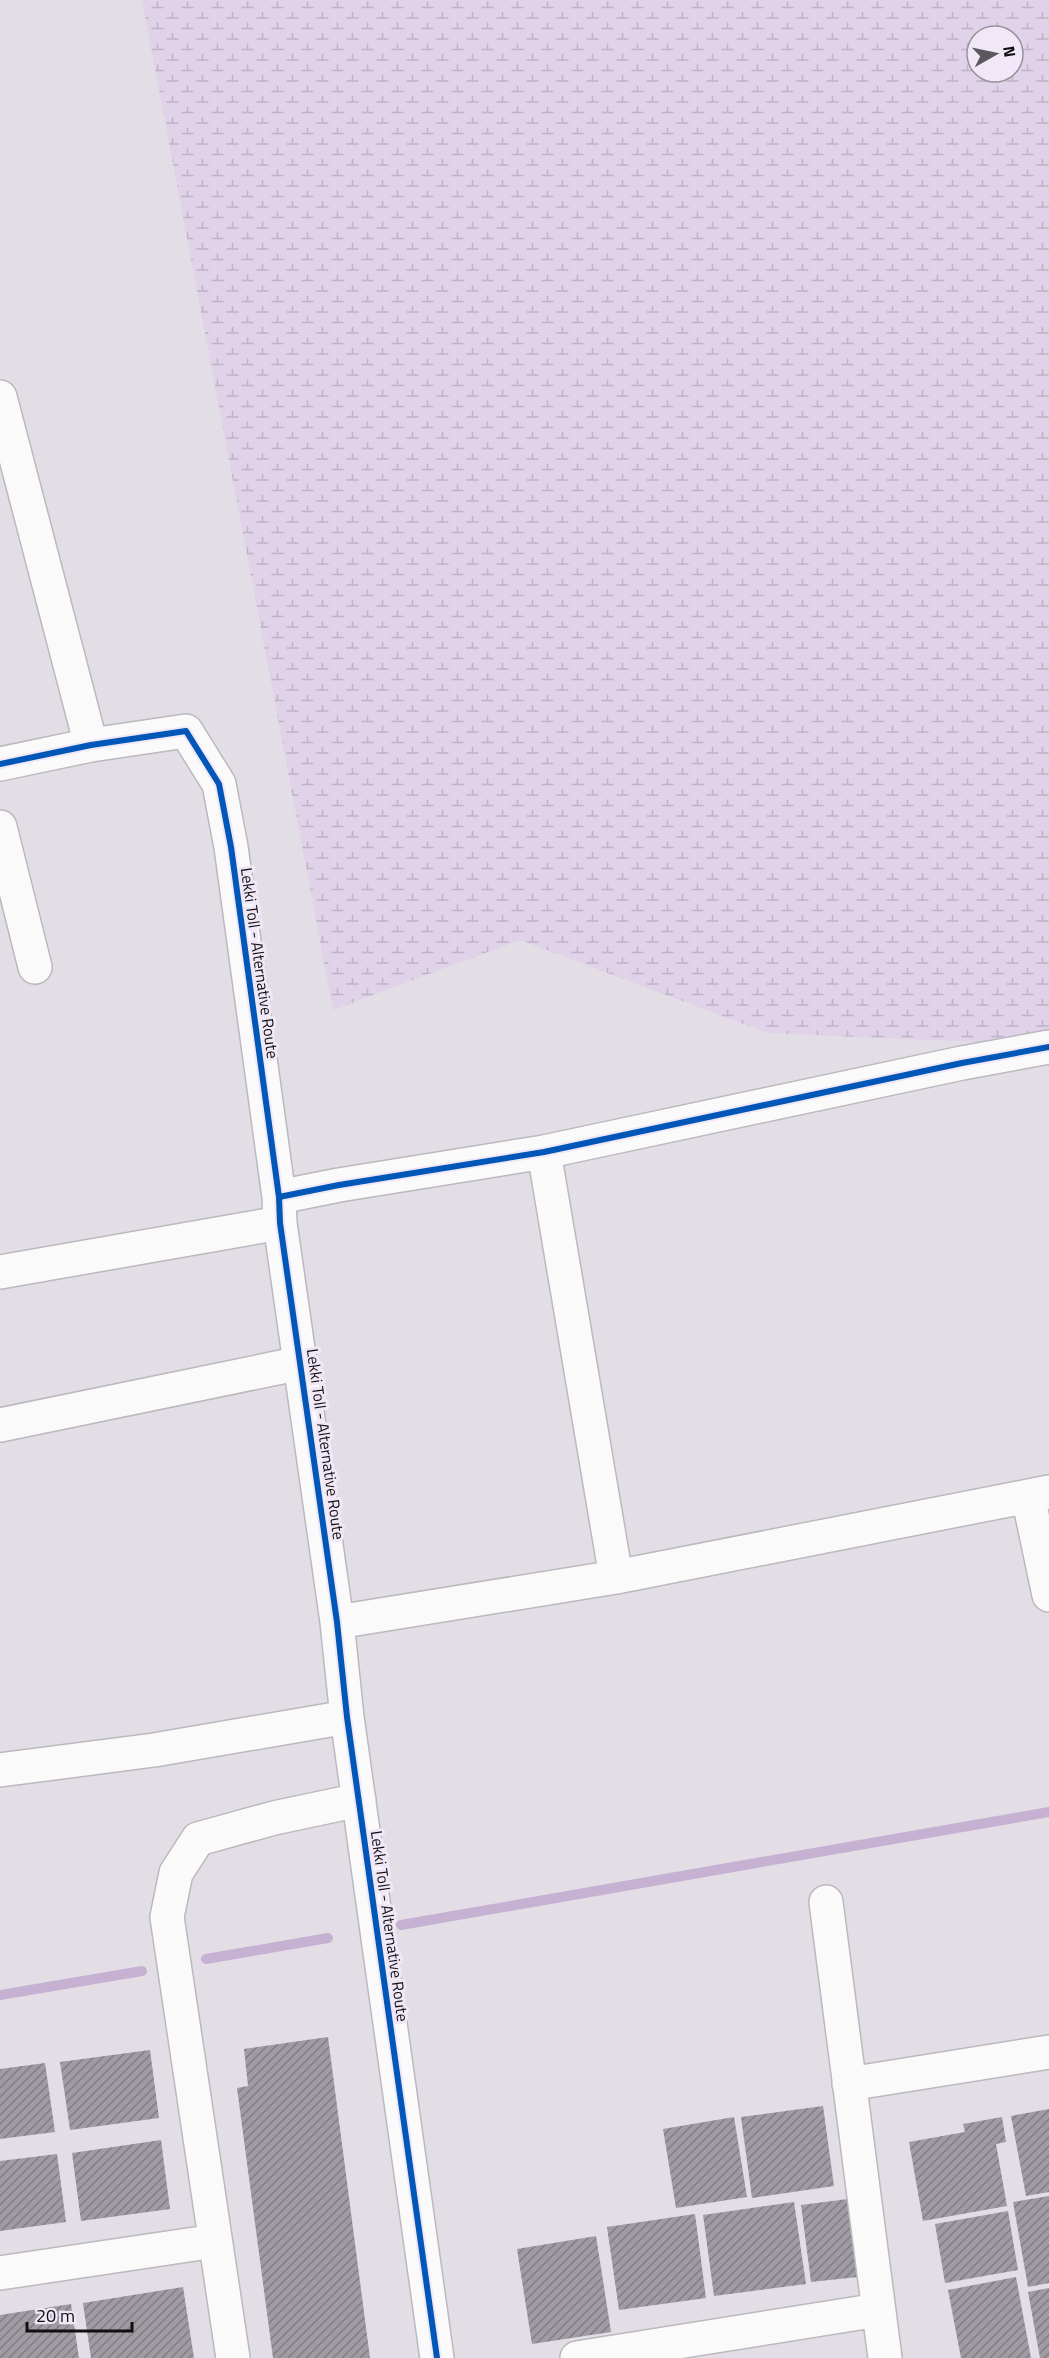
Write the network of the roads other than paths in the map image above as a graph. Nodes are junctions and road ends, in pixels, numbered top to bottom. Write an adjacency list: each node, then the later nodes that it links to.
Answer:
1 (0, 397): 2 (street)
2 (91, 745): 3 (street, Lekki Toll - Alternative Route); 8 (street, Lekki Toll - Alternative Route)
3 (0, 764)
4 (0, 827): 5 (street)
5 (35, 967)
6 (1049, 1047): 7 (street)
7 (544, 1152): 8 (street); 13 (street)
8 (280, 1210): 9 (street); 10 (street, Lekki Toll - Alternative Route)
9 (0, 1272)
10 (301, 1363): 11 (street); 15 (street, Lekki Toll - Alternative Route)
11 (0, 1425)
12 (1039, 1494): 13 (street); 14 (street)
13 (616, 1577): 15 (street)
14 (1049, 1595)
15 (338, 1622): 16 (street, Lekki Toll - Alternative Route)
16 (347, 1717): 17 (street); 18 (street, Lekki Toll - Alternative Route)
17 (0, 1770)
18 (359, 1800): 22 (street); 26 (street, Lekki Toll - Alternative Route)
19 (826, 1902): 21 (street)
20 (1049, 2052): 21 (street)
21 (849, 2085): 24 (street)
22 (215, 2241): 23 (street); 25 (street)
23 (0, 2273)
24 (878, 2310): 27 (street); 28 (street)
25 (232, 2358)
26 (437, 2358)
27 (577, 2358)
28 (885, 2358)

